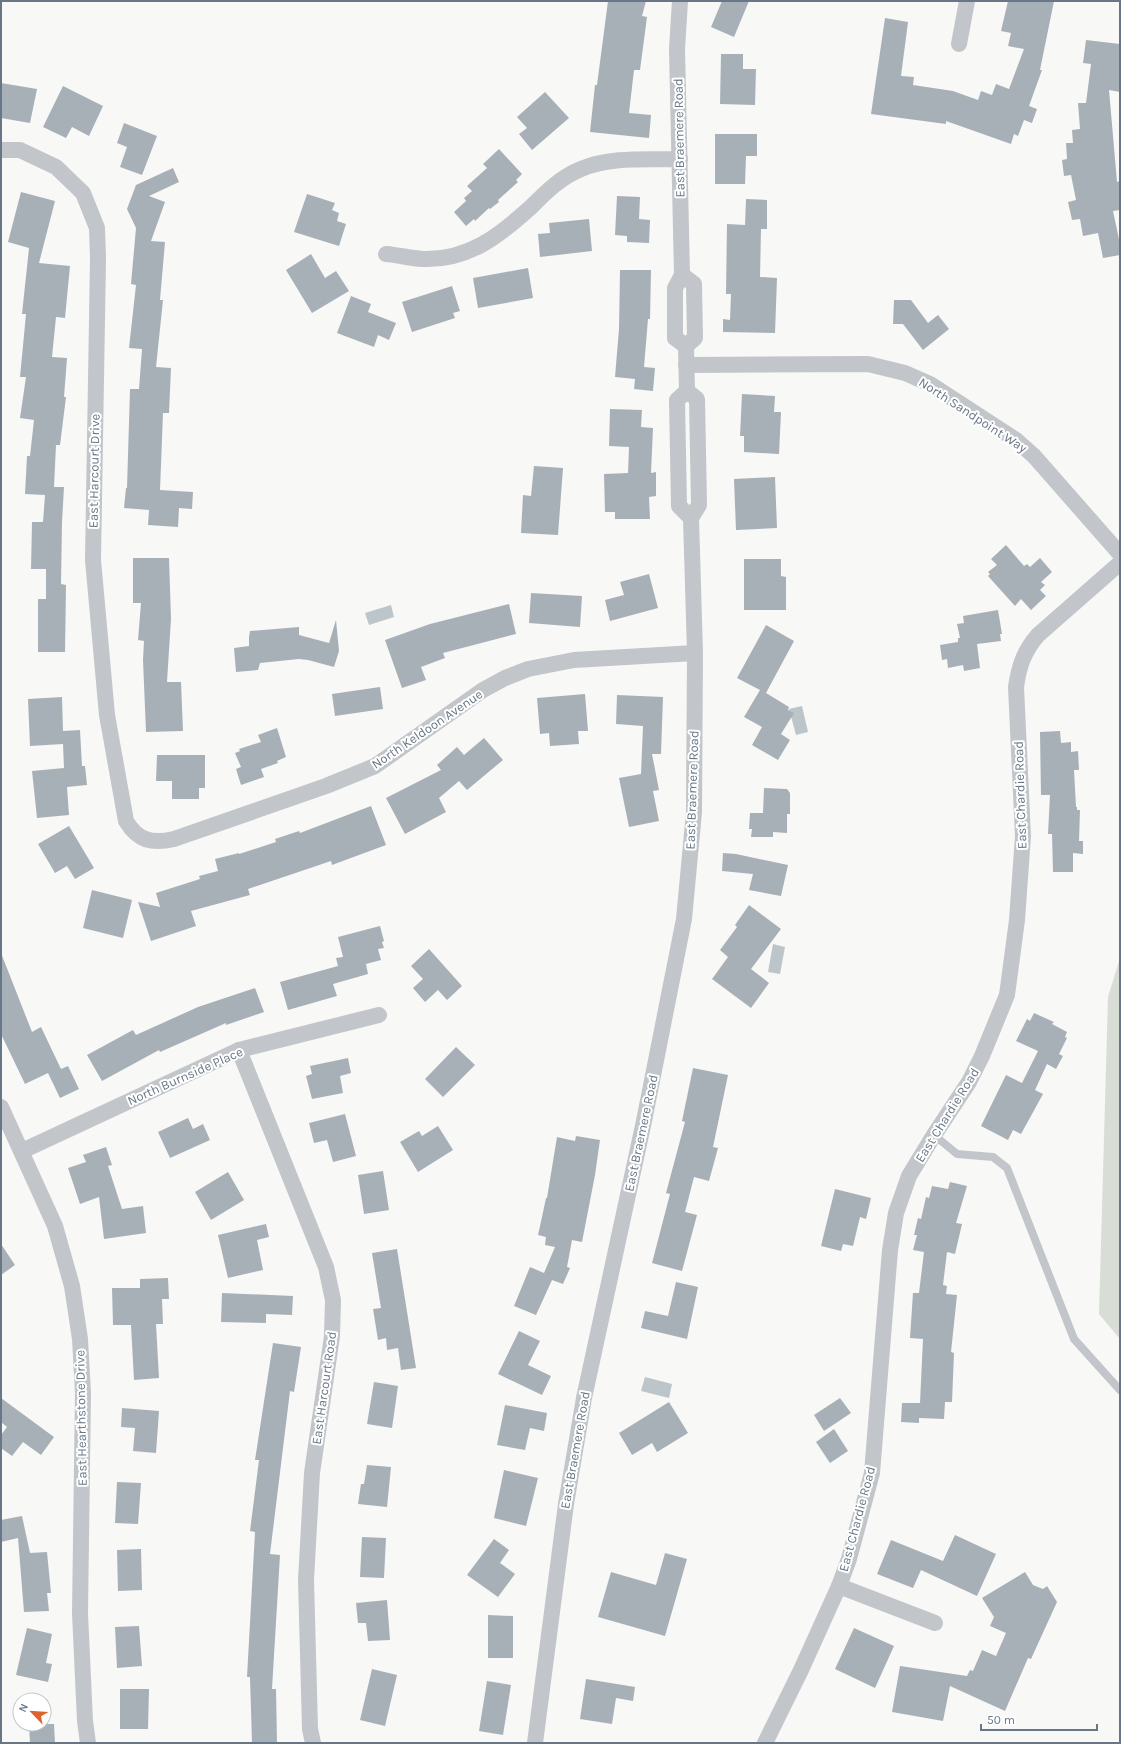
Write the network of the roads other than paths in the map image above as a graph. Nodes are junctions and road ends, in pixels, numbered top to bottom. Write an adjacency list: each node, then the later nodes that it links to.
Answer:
1 (680, 1): 5 (street, East Braemere Road)
2 (967, 1): 3 (street)
3 (960, 44)
4 (1, 150): 11 (street, East Harcourt Drive)
5 (680, 159): 6 (street); 7 (street, East Braemere Road)
6 (386, 254)
7 (686, 365): 8 (street, North Sandpoint Way); 10 (street, East Braemere Road)
8 (1120, 554)
9 (1120, 563): 15 (street, East Chardie Road)
10 (695, 653): 11 (street, North Keldoon Avenue); 22 (street, East Braemere Road)
11 (142, 838)
12 (379, 1015): 13 (street, North Burnside Place)
13 (239, 1050): 16 (street, North Burnside Place); 21 (street, East Harcourt Road)
14 (1, 1108): 16 (street, East Hearthstone Drive)
15 (934, 1135): 17 (lane); 18 (street, East Chardie Road)
16 (22, 1151): 20 (street, East Hearthstone Drive)
17 (1120, 1390)
18 (839, 1586): 19 (street, East Chardie Road); 23 (street, East Chardie Road)
19 (935, 1623)
20 (88, 1743)
21 (313, 1743)
22 (536, 1743)
23 (765, 1743)

